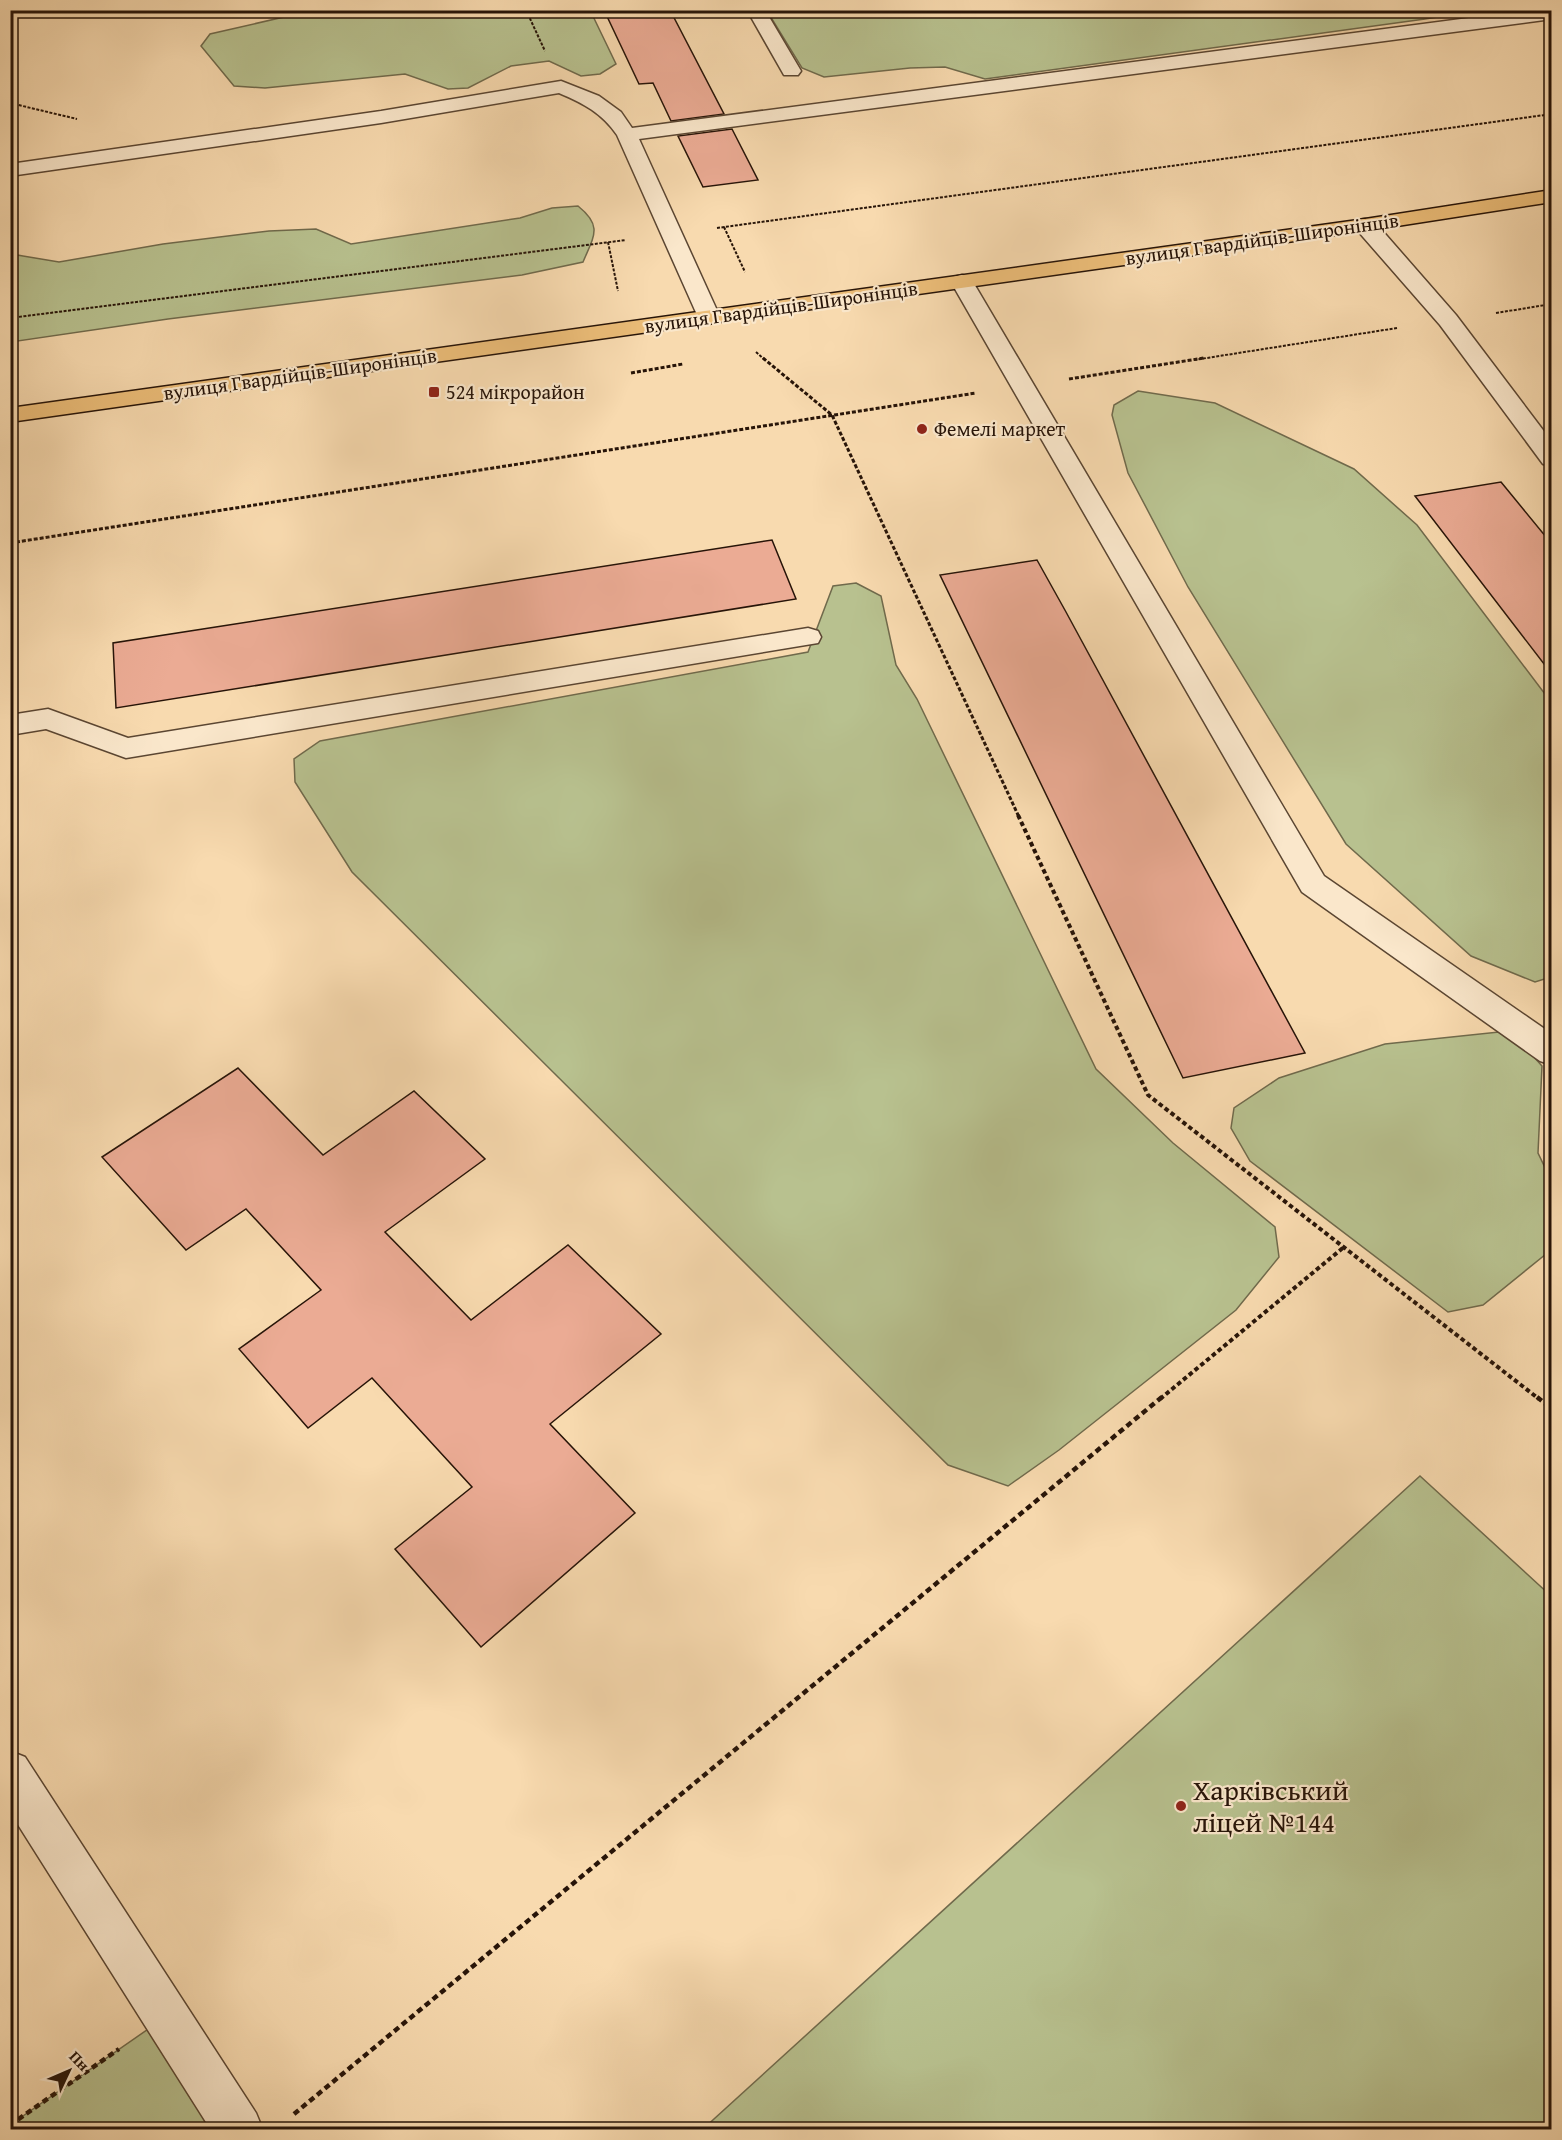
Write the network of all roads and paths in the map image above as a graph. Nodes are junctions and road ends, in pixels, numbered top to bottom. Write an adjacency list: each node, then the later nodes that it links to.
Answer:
1 (756, 10): 3 (lane)
2 (1551, 13): 5 (lane)
3 (791, 71)
4 (1551, 114): 9 (path)
5 (627, 135): 6 (lane); 10 (lane)
6 (10, 170)
7 (1551, 196): 8 (main road, вулиця Гвардійців-Широнінців)
8 (1365, 225): 13 (main road, вулиця Гвардійців-Широнінців); 18 (lane)
9 (724, 227): 10 (path); 12 (path)
10 (672, 234): 11 (path); 16 (lane)
11 (608, 242): 14 (path); 17 (path)
12 (747, 276)
13 (962, 282): 16 (main road, вулиця Гвардійців-Широнінців); 22 (lane)
14 (619, 295)
15 (1551, 304): 18 (path)
16 (710, 317): 23 (main road, вулиця Гвардійців-Широнінців)
17 (10, 318)
18 (1448, 320): 22 (path); 25 (lane)
19 (745, 354): 24 (path)
20 (688, 363): 21 (path)
21 (631, 373)
22 (1022, 386): 24 (path); 29 (lane)
23 (10, 415)
24 (832, 415): 26 (path); 30 (path)
25 (1551, 459)
26 (10, 543)
27 (808, 637): 28 (lane)
28 (10, 725)
29 (1551, 1052)
30 (1344, 1248): 31 (path); 34 (path)
31 (1551, 1409)
32 (10, 1772): 33 (lane)
33 (167, 2016): 35 (path); 36 (lane)
34 (285, 2122)
35 (10, 2124)
36 (239, 2130)

